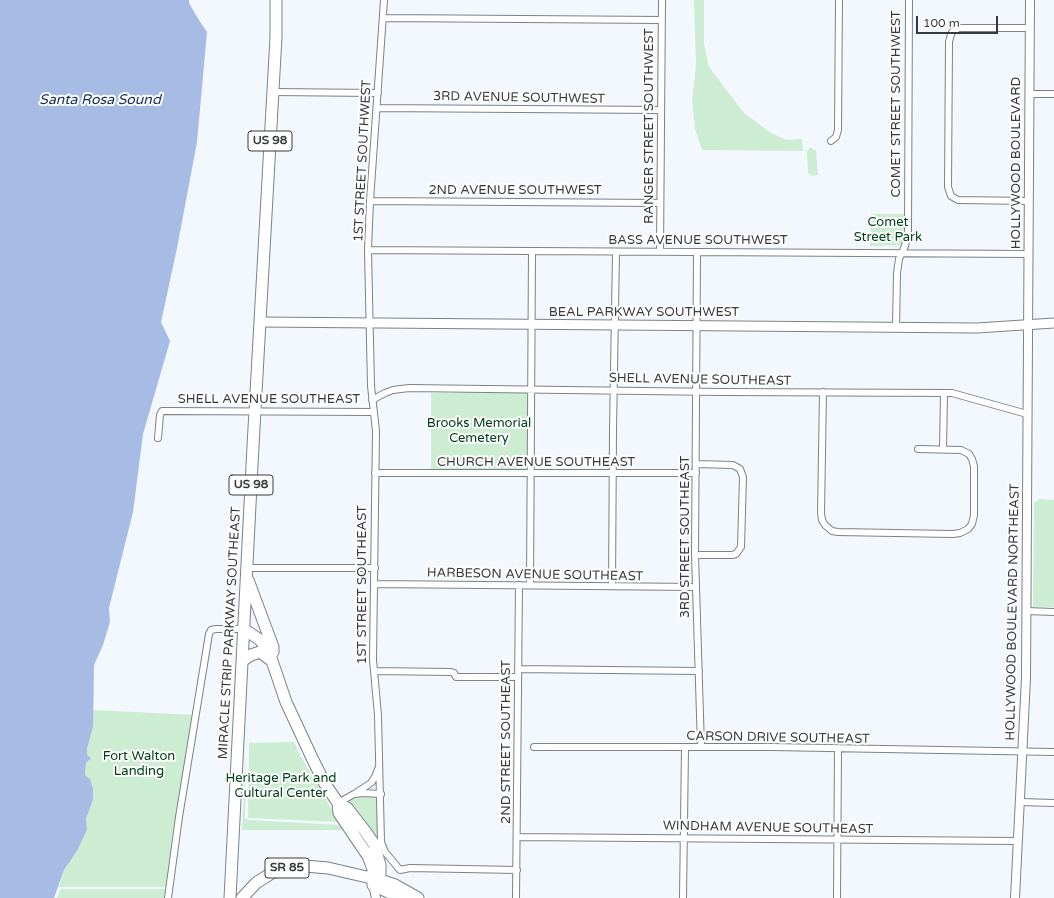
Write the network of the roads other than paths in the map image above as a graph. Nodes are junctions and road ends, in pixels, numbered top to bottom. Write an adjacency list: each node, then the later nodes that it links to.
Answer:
1 (276, 0): 11 (highway, US 98)
2 (283, 0): 11 (highway, US 98)
3 (384, 0): 8 (street, 1ST STREET SOUTHWEST)
4 (662, 0): 9 (street, RANGER STREET SOUTHWEST)
5 (839, 0): 18 (street)
6 (909, 0): 27 (street, COMET STREET SOUTHWEST)
7 (1030, 0): 10 (street, HOLLYWOOD BOULEVARD)
8 (383, 18): 9 (street); 13 (street, 1ST STREET SOUTHWEST)
9 (662, 20): 17 (street, RANGER STREET SOUTHWEST)
10 (1030, 28): 14 (street, HOLLYWOOD BOULEVARD); 20 (street)
11 (276, 37): 12 (highway, US 98)
12 (272, 92): 13 (street); 29 (highway, US 98)
13 (378, 93): 16 (street, 1ST STREET SOUTHWEST)
14 (1029, 94): 15 (street); 20 (street, HOLLYWOOD BOULEVARD)
15 (1054, 94)
16 (377, 108): 17 (street, 3RD AVENUE SOUTHWEST); 19 (street, 1ST STREET SOUTHWEST)
17 (661, 110): 21 (street, RANGER STREET SOUTHWEST)
18 (831, 141)
19 (370, 201): 21 (street, 2ND AVENUE SOUTHWEST); 22 (street, 1ST STREET SOUTHWEST)
20 (1029, 201): 28 (street, HOLLYWOOD BOULEVARD)
21 (660, 203): 25 (street, RANGER STREET SOUTHWEST)
22 (368, 250): 23 (street, BASS AVENUE SOUTHWEST); 30 (street, 1ST STREET SOUTHWEST)
23 (532, 251): 24 (street, BASS AVENUE SOUTHWEST); 32 (street)
24 (616, 252): 25 (street, BASS AVENUE SOUTHWEST); 33 (street)
25 (660, 252): 26 (street, BASS AVENUE SOUTHWEST)
26 (697, 252): 27 (street, BASS AVENUE SOUTHWEST); 35 (street, 3RD STREET SOUTHEAST)
27 (902, 252): 28 (street, BASS AVENUE SOUTHWEST); 36 (street, COMET STREET SOUTHWEST)
28 (1028, 254): 34 (street, HOLLYWOOD BOULEVARD)
29 (260, 322): 30 (main road, BEAL PARKWAY SOUTHWEST); 43 (highway, MIRACLE STRIP PARKWAY SOUTHEAST / US 98)
30 (369, 323): 32 (main road, BEAL PARKWAY SOUTHWEST); 42 (street, 1ST STREET SOUTHEAST)
31 (1054, 323): 34 (main road, BEAL PARKWAY SOUTHWEST)
32 (531, 325): 33 (main road, BEAL PARKWAY SOUTHWEST); 37 (street)
33 (614, 325): 35 (main road, BEAL PARKWAY SOUTHWEST); 38 (street)
34 (1028, 325): 36 (main road, BEAL PARKWAY SOUTHWEST); 45 (street, HOLLYWOOD BOULEVARD NORTHEAST)
35 (696, 326): 36 (main road, BEAL PARKWAY SOUTHWEST); 39 (street, 3RD STREET SOUTHEAST)
36 (896, 328)
37 (531, 389): 38 (street, SHELL AVENUE SOUTHEAST); 42 (street, SHELL AVENUE SOUTHEAST); 52 (street)
38 (613, 390): 39 (street, SHELL AVENUE SOUTHEAST); 53 (street)
39 (696, 391): 40 (street, SHELL AVENUE SOUTHEAST); 49 (street, 3RD STREET SOUTHEAST)
40 (823, 392): 41 (street, SHELL AVENUE SOUTHEAST); 48 (street)
41 (944, 392): 45 (street, SHELL AVENUE SOUTHEAST); 48 (street)
42 (372, 400): 44 (street, 1ST STREET SOUTHEAST)
43 (255, 411): 44 (street, SHELL AVENUE SOUTHEAST); 46 (street, SHELL AVENUE SOUTHEAST); 56 (highway, MIRACLE STRIP PARKWAY SOUTHEAST / US 98)
44 (374, 412): 50 (street, 1ST STREET SOUTHEAST)
45 (1027, 414): 62 (street, HOLLYWOOD BOULEVARD NORTHEAST)
46 (158, 438)
47 (918, 449): 48 (street)
48 (943, 449)
49 (696, 464): 51 (street, 3RD STREET SOUTHEAST); 54 (street)
50 (375, 473): 52 (street, CHURCH AVENUE SOUTHEAST); 55 (street, 1ST STREET SOUTHEAST)
51 (696, 473): 53 (street, CHURCH AVENUE SOUTHEAST); 54 (street, 3RD STREET SOUTHEAST)
52 (531, 474): 53 (street, CHURCH AVENUE SOUTHEAST); 59 (street)
53 (613, 474): 60 (street)
54 (696, 555): 61 (street, 3RD STREET SOUTHEAST)
55 (375, 568): 56 (street); 57 (street, 1ST STREET SOUTHEAST)
56 (247, 573): 64 (highway, MIRACLE STRIP PARKWAY SOUTHEAST / US 98); 66 (highway)
57 (374, 584): 58 (street, HARBESON AVENUE SOUTHEAST); 68 (street, 1ST STREET SOUTHEAST)
58 (519, 585): 59 (street, HARBESON AVENUE SOUTHEAST); 67 (street, 2ND STREET SOUTHEAST)
59 (530, 586): 60 (street, HARBESON AVENUE SOUTHEAST)
60 (612, 586): 61 (street, HARBESON AVENUE SOUTHEAST)
61 (696, 588): 69 (street, 3RD STREET SOUTHEAST)
62 (1026, 611): 63 (street); 75 (street, HOLLYWOOD BOULEVARD NORTHEAST)
63 (1054, 612)
64 (244, 629): 65 (highway, MIRACLE STRIP PARKWAY SOUTHEAST / US 98); 66 (highway); 92 (street)
65 (242, 661): 66 (highway); 93 (highway, MIRACLE STRIP PARKWAY SOUTHEAST / US 98)
66 (274, 663): 81 (highway)
67 (518, 670): 69 (street); 70 (street, 2ND STREET SOUTHEAST)
68 (374, 671): 70 (street); 77 (street, 1ST STREET SOUTHEAST)
69 (699, 671): 73 (street, 3RD STREET SOUTHEAST)
70 (518, 677): 83 (street, 2ND STREET SOUTHEAST)
71 (534, 748): 72 (street, CARSON DRIVE SOUTHEAST)
72 (685, 748): 73 (street, CARSON DRIVE SOUTHEAST); 84 (street)
73 (701, 748): 74 (street, CARSON DRIVE SOUTHEAST)
74 (838, 749): 75 (street, CARSON DRIVE SOUTHEAST); 85 (street)
75 (1022, 752): 76 (street, CARSON DRIVE SOUTHEAST); 80 (street, HOLLYWOOD BOULEVARD NORTHEAST)
76 (1054, 752)
77 (379, 765): 78 (street); 79 (street, 1ST STREET SOUTHEAST)
78 (354, 794): 79 (street); 81 (street)
79 (380, 794): 88 (street, 1ST STREET SOUTHEAST)
80 (1020, 802): 82 (street); 86 (street, HOLLYWOOD BOULEVARD NORTHEAST)
81 (338, 803): 87 (highway); 90 (highway)
82 (1054, 803)
83 (517, 837): 84 (street, WINDHAM AVENUE SOUTHEAST); 88 (street, 2ND STREET SOUTHEAST)
84 (684, 838): 85 (street, WINDHAM AVENUE SOUTHEAST); 98 (street)
85 (837, 840): 86 (street, WINDHAM AVENUE SOUTHEAST); 99 (street)
86 (1018, 842): 100 (street, HOLLYWOOD BOULEVARD NORTHEAST)
87 (368, 856): 89 (highway); 90 (highway)
88 (517, 870): 97 (street, 2ND STREET SOUTHEAST)
89 (351, 874): 90 (highway, SR 85); 94 (highway, SR 85)
90 (376, 882): 91 (highway, SR 85); 95 (street); 96 (highway, SR 85)
91 (395, 897)
92 (168, 898)
93 (230, 898)
94 (242, 898)
95 (376, 898)
96 (418, 898)
97 (516, 898)
98 (683, 898)
99 (837, 898)
100 (1015, 898)

